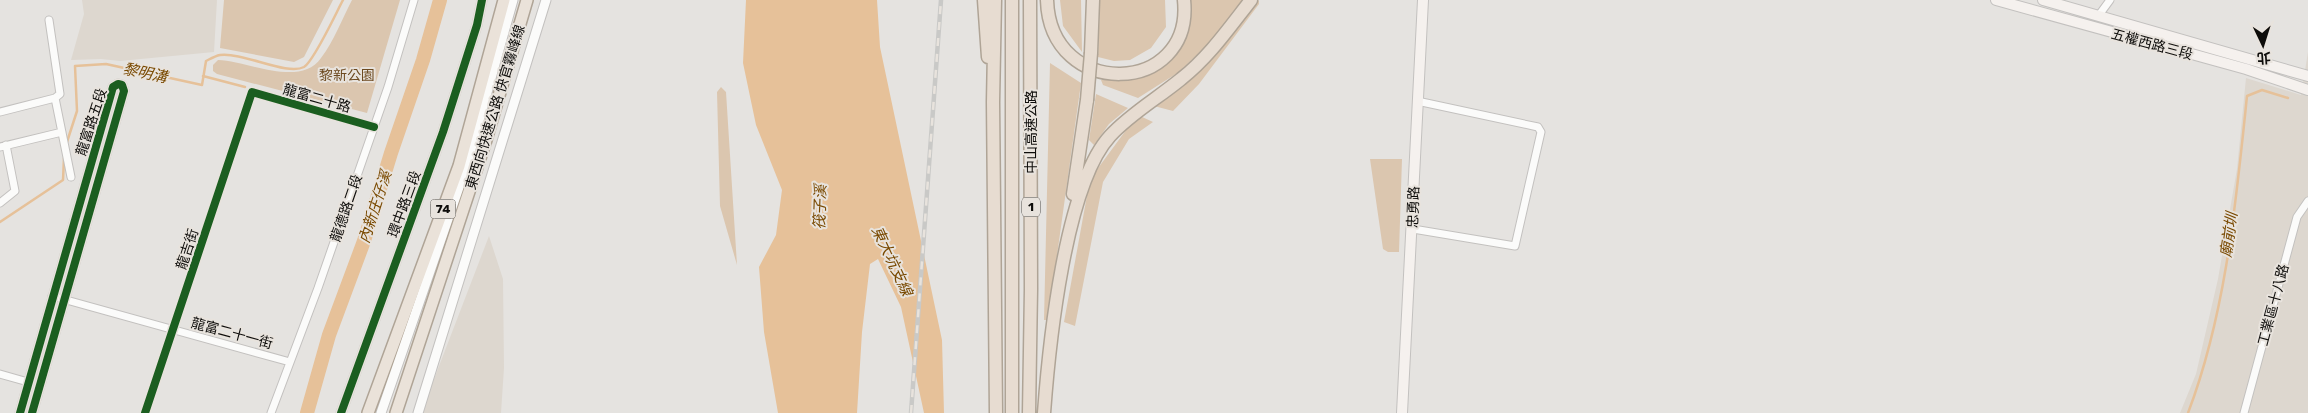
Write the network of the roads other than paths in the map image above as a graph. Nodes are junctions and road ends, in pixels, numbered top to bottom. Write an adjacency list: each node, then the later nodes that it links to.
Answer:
1 (414, 0): 29 (street, 龍德路二段)
2 (482, 0): 47 (street, 環中路三段)
3 (504, 0): 48 (highway, 東西向快速公路 快官霧峰線 / 74)
4 (512, 0): 49 (street)
5 (518, 0): 50 (street)
6 (526, 0): 51 (highway, 東西向快速公路 快官霧峰線 / 74)
7 (546, 0): 52 (street)
8 (984, 0): 27 (highway)
9 (996, 0): 27 (highway)
10 (1012, 0): 54 (highway, 中山高速公路 / 1)
11 (1030, 0): 55 (highway, 中山高速公路 / 1)
12 (1047, 0): 14 (highway)
13 (1093, 0): 36 (highway, bridge)
14 (1184, 0)
15 (1251, 0): 36 (highway)
16 (1423, 0): 26 (main road, 忠勇路)
17 (1996, 0): 23 (main road, 五權西路三段)
18 (2043, 0): 20 (main road, 五權西路三段)
19 (2110, 0): 20 (street)
20 (2099, 15): 22 (main road, 五權西路三段)
21 (49, 20): 25 (street)
22 (2308, 76)
23 (2308, 90)
24 (252, 92): 29 (street, 龍富二十路); 39 (street, 龍吉街)
25 (57, 96): 28 (street); 30 (street)
26 (1417, 101): 35 (main road, 忠勇路); 35 (street)
27 (993, 102): 53 (highway)
28 (0, 112)
29 (374, 127): 40 (street, 龍德路二段)
30 (62, 132): 31 (street); 32 (street)
31 (3, 146): 34 (street)
32 (71, 177)
33 (2308, 201): 58 (street, 工業區十八路)
34 (0, 203)
35 (1413, 229): 57 (main road, 忠勇路)
36 (1067, 249): 56 (highway)
37 (52, 296): 38 (street, 龍富二十一街); 38 (street, 龍富路五段); 42 (street, 龍富路五段)
38 (65, 300): 39 (street, 龍富二十一街); 44 (street, 龍富路五段)
39 (173, 330): 40 (street, 龍富二十一街); 45 (street, 龍吉街)
40 (290, 362): 46 (street, 龍德路二段)
41 (0, 374): 42 (street)
42 (28, 382): 43 (street, 龍富路五段)
43 (20, 413)
44 (32, 413)
45 (145, 413)
46 (271, 413)
47 (341, 413)
48 (368, 413)
49 (381, 413)
50 (387, 413)
51 (396, 413)
52 (418, 413)
53 (996, 413)
54 (1012, 413)
55 (1029, 413)
56 (1044, 413)
57 (1402, 413)
58 (2244, 413)

